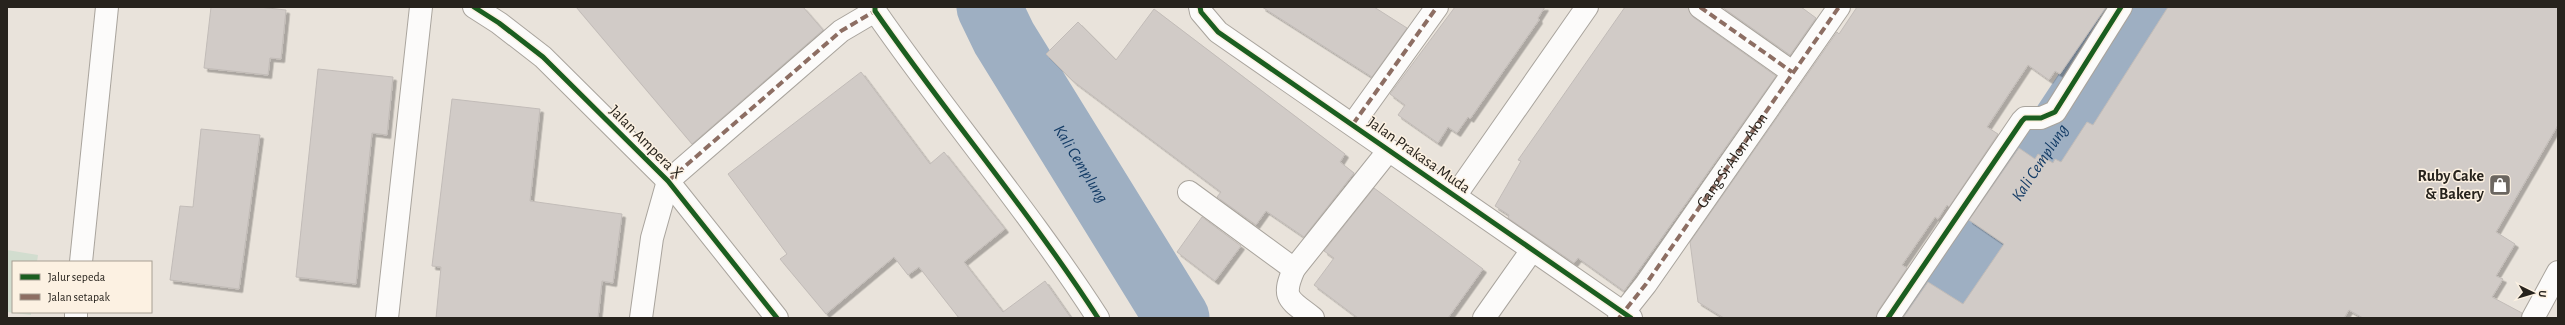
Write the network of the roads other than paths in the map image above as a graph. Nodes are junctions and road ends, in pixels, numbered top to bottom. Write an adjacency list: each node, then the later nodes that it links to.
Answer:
1 (107, 7): 18 (street)
2 (421, 7): 22 (street)
3 (474, 7): 14 (street, Jalan Ampera X)
4 (1200, 7): 12 (street, Jalan Prakasa Muda)
5 (1437, 7): 12 (street)
6 (1587, 7): 16 (street)
7 (1700, 7): 11 (street)
8 (1839, 7): 11 (street, Gang Si Alon-Alon)
9 (2121, 7): 28 (street)
10 (879, 8): 14 (street); 25 (street)
11 (1792, 72): 21 (street, Gang Si Alon-Alon)
12 (1353, 124): 13 (street, Jalan Prakasa Muda)
13 (1389, 150): 16 (street, Jalan Prakasa Muda); 19 (street)
14 (668, 181): 23 (street); 24 (street, Jalan Ampera X)
15 (1189, 192): 19 (street)
16 (1455, 196): 17 (street, Jalan Prakasa Muda)
17 (1532, 250): 21 (street, Jalan Prakasa Muda); 27 (street)
18 (81, 261)
19 (1294, 269): 26 (street)
20 (2558, 272): 29 (street)
21 (1624, 316)
22 (387, 318)
23 (641, 318)
24 (777, 318)
25 (1098, 318)
26 (1313, 318)
27 (1484, 318)
28 (1888, 318)
29 (2533, 318)

